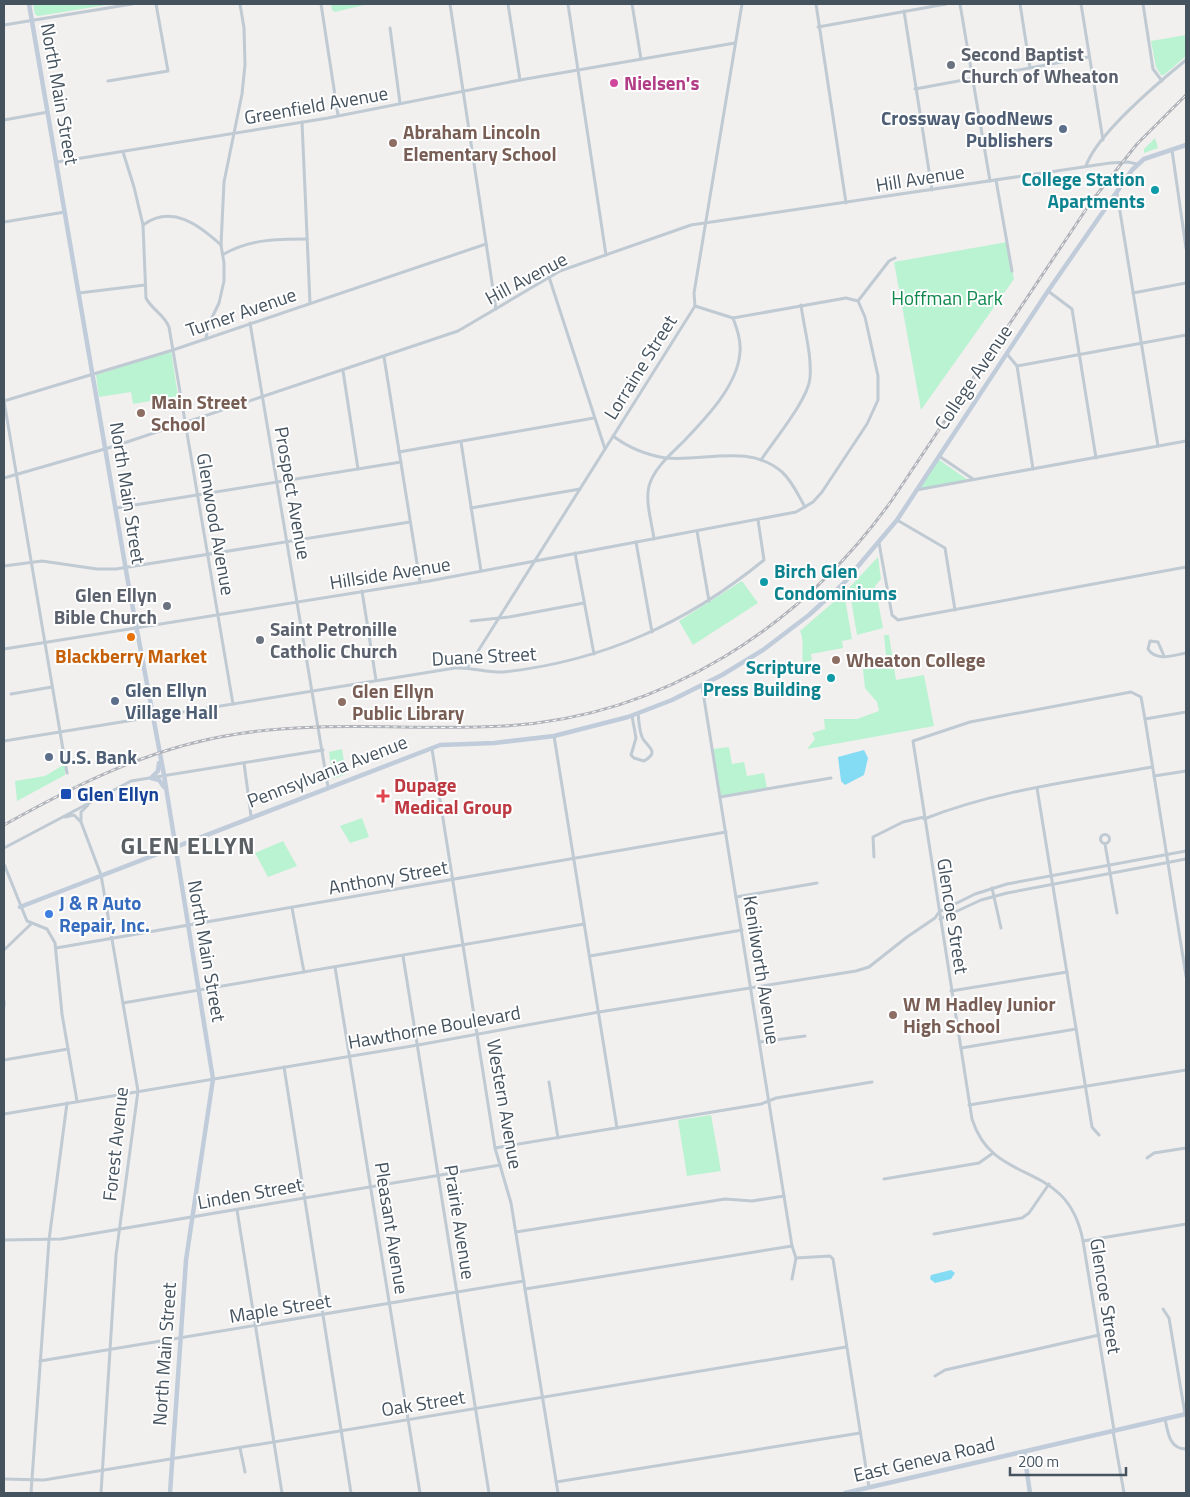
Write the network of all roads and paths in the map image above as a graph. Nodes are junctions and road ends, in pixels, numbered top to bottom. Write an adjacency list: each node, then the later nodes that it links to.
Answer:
1 (24, 4): 17 (street)
2 (132, 4): 19 (street)
3 (156, 4): 31 (street)
4 (240, 4): 40 (street)
5 (321, 4): 37 (street)
6 (450, 4): 34 (street)
7 (508, 4): 30 (street)
8 (568, 4): 28 (street)
9 (632, 4): 25 (street)
10 (742, 4): 23 (street, Lorraine Street)
11 (816, 4): 21 (street)
12 (946, 4): 18 (street)
13 (960, 4): 29 (street)
14 (1020, 4): 27 (street)
15 (1081, 4): 24 (street)
16 (1143, 4): 32 (street)
17 (29, 5): 19 (street, North Main Street)
18 (904, 11): 21 (street); 33 (street)
19 (32, 20): 20 (street); 36 (street, North Main Street)
20 (4, 25)
21 (818, 27): 52 (street)
22 (390, 28): 35 (street)
23 (735, 43): 25 (street, Greenfield Avenue); 55 (street, Lorraine Street)
24 (1089, 57): 27 (street); 41 (street)
25 (641, 59): 28 (street, Greenfield Avenue)
26 (1186, 60): 32 (street)
27 (1030, 68): 29 (street)
28 (578, 70): 30 (street, Greenfield Avenue); 63 (street)
29 (973, 79): 33 (street); 49 (street)
30 (520, 80): 34 (street, Greenfield Avenue)
31 (108, 81)
32 (1162, 81): 41 (street)
33 (915, 89): 50 (street)
34 (463, 92): 35 (street, Greenfield Avenue); 59 (street)
35 (400, 104): 37 (street, Greenfield Avenue)
36 (49, 112): 38 (street); 45 (street, North Main Street)
37 (338, 115): 39 (street, Greenfield Avenue)
38 (4, 120)
39 (302, 122): 40 (street, Greenfield Avenue); 58 (street)
40 (233, 134): 44 (street, Greenfield Avenue); 60 (street)
41 (1103, 140): 47 (street)
42 (1186, 145): 43 (street, College Avenue)
43 (1172, 150): 46 (street, College Avenue); 57 (street)
44 (123, 152): 45 (street, Greenfield Avenue); 56 (street, Glenwood Avenue)
45 (57, 162): 53 (street, North Main Street)
46 (1137, 164): 47 (street, Hill Avenue); 51 (street, College Avenue)
47 (1086, 166): 48 (street, Hill Avenue)
48 (996, 180): 49 (street, Hill Avenue); 65 (street)
49 (990, 181): 50 (street, Hill Avenue)
50 (932, 190): 52 (street, Hill Avenue)
51 (1116, 190): 69 (street, College Avenue); 71 (street)
52 (846, 203): 55 (street, Hill Avenue)
53 (65, 212): 54 (street); 70 (street, North Main Street)
54 (4, 222)
55 (705, 224): 63 (street, Hill Avenue); 75 (street, Lorraine Street)
56 (143, 225): 60 (street); 68 (street, Glenwood Avenue)
57 (1185, 236): 61 (street)
58 (308, 238): 62 (street); 73 (street)
59 (486, 244): 73 (street, Turner Avenue); 76 (street)
60 (221, 245): 62 (street)
61 (1186, 248)
62 (224, 254): 80 (street)
63 (606, 255): 66 (street, Hill Avenue)
64 (895, 258): 72 (street)
65 (1012, 271)
66 (549, 277): 76 (street, Hill Avenue); 91 (street)
67 (1186, 283): 71 (street)
68 (145, 285): 70 (street); 82 (street, Glenwood Avenue)
69 (1048, 291): 83 (street, College Avenue); 84 (street)
70 (79, 293): 88 (street, North Main Street)
71 (1133, 293): 81 (street)
72 (858, 301): 74 (street); 114 (street)
73 (310, 303): 78 (street, Turner Avenue)
74 (801, 305): 77 (street); 103 (street)
75 (695, 306): 77 (street); 93 (street, Lorraine Street)
76 (496, 309): 85 (street, Hill Avenue)
77 (733, 318): 101 (street)
78 (250, 323): 80 (street, Turner Avenue); 89 (street, Prospect Avenue)
79 (1186, 335): 81 (street)
80 (206, 339): 82 (street, Turner Avenue)
81 (1142, 343): 84 (street); 96 (street)
82 (173, 350): 88 (street, Turner Avenue); 92 (street, Glenwood Avenue)
83 (1007, 354): 86 (street); 100 (street, College Avenue)
84 (1080, 355): 86 (street); 102 (street)
85 (384, 357): 87 (street, Hill Avenue); 99 (street)
86 (1017, 366): 106 (street)
87 (342, 371): 89 (street, Hill Avenue); 105 (street)
88 (94, 374): 90 (street, Turner Avenue); 97 (street, North Main Street)
89 (263, 397): 92 (street, Hill Avenue); 110 (street, Prospect Avenue)
90 (4, 401): 107 (street)
91 (594, 418): 95 (street); 98 (street)
92 (184, 423): 97 (street, Hill Avenue); 113 (street, Glenwood Avenue)
93 (613, 436): 98 (street, Lorraine Street); 101 (street)
94 (1186, 441): 96 (street)
95 (461, 442): 99 (street); 116 (street)
96 (1158, 446): 102 (street)
97 (106, 448): 107 (street, Hill Avenue); 115 (street, North Main Street)
98 (605, 449): 111 (street, Lorraine Street)
99 (400, 452): 104 (street)
100 (938, 456): 109 (street); 112 (street, College Avenue)
101 (666, 458): 103 (street); 121 (street)
102 (1096, 458): 106 (street)
103 (761, 460): 114 (street)
104 (401, 462): 105 (street); 119 (street)
105 (358, 469): 110 (street)
106 (1033, 469): 109 (street)
107 (15, 475): 108 (street, Hill Avenue); 127 (street)
108 (4, 478)
109 (974, 480): 112 (street)
110 (278, 482): 113 (street); 122 (street, Prospect Avenue)
111 (581, 488): 116 (street); 128 (street, Lorraine Street)
112 (916, 490): 118 (street, College Avenue)
113 (197, 495): 115 (street); 126 (street, Glenwood Avenue)
114 (805, 507): 117 (street, Hillside Avenue)
115 (116, 508): 131 (street, North Main Street)
116 (471, 508): 132 (street)
117 (758, 520): 120 (street, Hillside Avenue); 135 (street, Duane Street)
118 (897, 520): 124 (street, College Avenue); 138 (street)
119 (410, 522): 122 (street); 133 (street)
120 (697, 531): 121 (street, Hillside Avenue); 135 (street)
121 (654, 539): 123 (street, Hillside Avenue)
122 (288, 542): 126 (street); 136 (street, Prospect Avenue)
123 (636, 542): 125 (street, Hillside Avenue); 144 (street)
124 (879, 543): 138 (street); 140 (street, College Avenue)
125 (575, 553): 128 (street, Hillside Avenue); 137 (street)
126 (207, 555): 131 (street); 139 (street, Glenwood Avenue)
127 (30, 561): 129 (street); 131 (street); 145 (street)
128 (534, 562): 132 (street, Hillside Avenue); 141 (street, Lorraine Street)
129 (4, 566)
130 (1186, 567): 138 (street)
131 (126, 568): 143 (street, North Main Street)
132 (481, 571): 133 (street, Hillside Avenue)
133 (420, 582): 134 (street, Hillside Avenue)
134 (362, 591): 136 (street, Hillside Avenue); 151 (street)
135 (709, 601): 144 (street, Duane Street)
136 (298, 602): 139 (street, Hillside Avenue); 154 (street, Prospect Avenue)
137 (584, 603): 141 (street); 148 (street)
138 (955, 610)
139 (218, 615): 143 (street, Hillside Avenue); 156 (street, Glenwood Avenue)
140 (809, 615): 152 (street, Pennsylvania Avenue)
141 (500, 617): 142 (street); 150 (street, Lorraine Street)
142 (471, 621)
143 (137, 628): 145 (street, Hillside Avenue); 160 (street, North Main Street)
144 (652, 632): 148 (street, Duane Street)
145 (44, 643): 146 (street, Hillside Avenue); 153 (street)
146 (4, 649)
147 (1186, 653): 149 (street)
148 (594, 654): 150 (street, Duane Street)
149 (1164, 656): 149 (street)
150 (468, 667): 151 (street, Duane Street)
151 (376, 680): 154 (street, Duane Street)
152 (702, 686): 158 (street, Pennsylvania Avenue); 179 (street, Kenilworth Avenue)
153 (52, 687): 155 (street); 162 (street)
154 (313, 691): 156 (street, Duane Street); 166 (street, Prospect Avenue)
155 (11, 694)
156 (233, 704): 160 (street, Duane Street)
157 (1186, 712): 161 (street)
158 (638, 714): 159 (street, Pennsylvania Avenue); 159 (street)
159 (632, 716): 163 (street, Pennsylvania Avenue)
160 (152, 717): 162 (street, Duane Street); 167 (street, North Main Street)
161 (1145, 719): 169 (street); 183 (street, Glencoe Street)
162 (60, 732): 164 (street, Duane Street); 171 (street)
163 (554, 736): 165 (street, Pennsylvania Avenue); 191 (street)
164 (4, 741)
165 (431, 748): 176 (street, Pennsylvania Avenue); 200 (street, Western Avenue)
166 (323, 750): 168 (street); 176 (street, Prospect Avenue)
167 (160, 761): 172 (street, North Main Street); 174 (street)
168 (244, 763): 172 (street); 181 (street)
169 (1152, 767): 173 (street); 178 (street)
170 (1186, 770): 173 (street)
171 (67, 773)
172 (164, 776): 174 (street); 177 (street, North Main Street)
173 (1154, 776): 190 (street)
174 (151, 778): 177 (street); 180 (street)
175 (831, 778): 179 (street)
176 (328, 787): 181 (street, Pennsylvania Avenue)
177 (164, 788): 187 (street, North Main Street)
178 (1037, 788): 183 (street); 199 (street)
179 (720, 797): 185 (street, Kenilworth Avenue)
180 (92, 802): 182 (street); 184 (street)
181 (252, 816): 187 (street, Pennsylvania Avenue)
182 (64, 817): 184 (street); 188 (street)
183 (924, 820): 192 (street); 208 (street, Glencoe Street)
184 (81, 822): 198 (street, Forest Avenue)
185 (726, 832): 191 (street, Anthony Street); 204 (street, Kenilworth Avenue)
186 (1105, 844): 196 (street)
187 (174, 847): 198 (street, Pennsylvania Avenue); 213 (street, North Main Street)
188 (4, 848)
189 (1186, 851): 190 (street)
190 (1166, 854): 194 (street); 196 (street)
191 (574, 858): 200 (street, Anthony Street); 212 (street)
192 (874, 858)
193 (1186, 859): 194 (street)
194 (1168, 863): 197 (street); 225 (street)
195 (4, 864): 206 (street)
196 (1108, 865): 197 (street); 199 (street)
197 (1110, 873): 202 (street); 209 (street)
198 (101, 875): 206 (street, Pennsylvania Avenue); 216 (street, Forest Avenue)
199 (1051, 875): 202 (street); 203 (street)
200 (454, 880): 207 (street, Anthony Street); 217 (street, Western Avenue)
201 (817, 883): 204 (street)
202 (1052, 884): 205 (street); 224 (street)
203 (992, 888): 205 (street); 208 (street)
204 (736, 896): 215 (street, Kenilworth Avenue)
205 (994, 896): 210 (street); 214 (street)
206 (20, 906): 211 (street)
207 (292, 908): 213 (street, Anthony Street); 223 (street)
208 (938, 912): 210 (street, Glencoe Street); 226 (street, Hawthorne Boulevard)
209 (1117, 913)
210 (940, 919): 228 (street, Glencoe Street)
211 (31, 924): 218 (street); 219 (street)
212 (584, 924): 217 (street); 221 (street)
213 (187, 926): 216 (street, Anthony Street); 227 (street, North Main Street)
214 (1001, 928)
215 (742, 930): 221 (street); 226 (street, Kenilworth Avenue)
216 (112, 938): 218 (street, Anthony Street); 230 (street, Forest Avenue)
217 (464, 945): 220 (street); 234 (street, Western Avenue)
218 (56, 948): 239 (street)
219 (4, 950)
220 (403, 956): 222 (street); 237 (street, Prairie Avenue)
221 (590, 956): 232 (street)
222 (335, 967): 223 (street); 240 (street, Pleasant Avenue)
223 (304, 972): 227 (street)
224 (1066, 972): 228 (street); 233 (street)
225 (1186, 976)
226 (751, 987): 232 (street, Hawthorne Boulevard); 236 (street, Kenilworth Avenue)
227 (198, 990): 230 (street); 244 (street, North Main Street)
228 (951, 992): 238 (street, Glencoe Street)
229 (4, 1001): 231 (street)
230 (123, 1002): 248 (street, Forest Avenue)
231 (4, 1006)
232 (599, 1012): 234 (street, Hawthorne Boulevard); 254 (street)
233 (1076, 1029): 238 (street); 247 (street)
234 (478, 1034): 237 (street, Hawthorne Boulevard); 257 (street, Western Avenue)
235 (805, 1036): 236 (street)
236 (760, 1042): 249 (street, Kenilworth Avenue)
237 (418, 1045): 240 (street, Hawthorne Boulevard); 262 (street, Prairie Avenue)
238 (960, 1048): 252 (street, Glencoe Street)
239 (68, 1049): 241 (street); 250 (street)
240 (351, 1056): 242 (street, Hawthorne Boulevard); 265 (street, Pleasant Avenue)
241 (4, 1060)
242 (284, 1067): 244 (street, Hawthorne Boulevard); 267 (street)
243 (1186, 1070): 247 (street)
244 (213, 1079): 248 (street, Hawthorne Boulevard); 269 (street, North Main Street)
245 (549, 1082): 256 (street)
246 (872, 1082): 249 (street)
247 (1086, 1086): 252 (street); 255 (street)
248 (138, 1091): 250 (street, Hawthorne Boulevard); 271 (street, Forest Avenue)
249 (769, 1100): 254 (street); 266 (street, Kenilworth Avenue)
250 (78, 1101): 251 (street, Hawthorne Boulevard)
251 (67, 1103): 253 (street, Hawthorne Boulevard); 275 (street)
252 (969, 1105): 259 (street, Glencoe Street)
253 (4, 1115)
254 (617, 1128): 256 (street)
255 (1099, 1135)
256 (558, 1138): 257 (street)
257 (495, 1148): 261 (street, Western Avenue)
258 (1186, 1148): 260 (street)
259 (992, 1153): 263 (street); 264 (street, Glencoe Street)
260 (1147, 1158)
261 (500, 1165): 262 (street, Linden Street); 272 (street, Western Avenue)
262 (439, 1176): 265 (street, Linden Street); 282 (street, Prairie Avenue)
263 (884, 1178)
264 (1049, 1184): 273 (street); 276 (street, Glencoe Street)
265 (372, 1187): 267 (street, Linden Street); 283 (street, Pleasant Avenue)
266 (784, 1196): 272 (street); 277 (street, Kenilworth Avenue)
267 (305, 1198): 268 (street, Linden Street); 285 (street)
268 (237, 1210): 269 (street, Linden Street); 286 (street)
269 (191, 1217): 271 (street, Linden Street); 288 (street, North Main Street)
270 (1186, 1224): 276 (street)
271 (120, 1229): 275 (street, Linden Street); 290 (street, Forest Avenue)
272 (516, 1232): 280 (street, Western Avenue)
273 (934, 1234)
274 (4, 1240): 275 (street, Linden Street)
275 (49, 1240): 291 (street)
276 (1084, 1241): 287 (street, Glencoe Street)
277 (792, 1246): 278 (street, Kenilworth Avenue); 281 (street)
278 (796, 1258): 279 (street); 289 (street)
279 (792, 1279)
280 (524, 1282): 281 (street, Western Avenue); 282 (street, Maple Street)
281 (525, 1289): 293 (street, Western Avenue)
282 (457, 1293): 283 (street, Maple Street); 294 (street, Prairie Avenue)
283 (390, 1304): 285 (street, Maple Street); 297 (street, Pleasant Avenue)
284 (1163, 1309): 295 (street)
285 (323, 1315): 286 (street, Maple Street); 299 (street)
286 (256, 1326): 288 (street, Maple Street); 301 (street)
287 (1099, 1335): 292 (street); 298 (street, Glencoe Street)
288 (180, 1339): 290 (street, Maple Street); 305 (street, North Main Street)
289 (846, 1347): 293 (street, Oak Street); 300 (street)
290 (110, 1350): 291 (street, Maple Street); 306 (street, Forest Avenue)
291 (40, 1361): 309 (street)
292 (935, 1376)
293 (543, 1397): 294 (street, Oak Street); 310 (street, Western Avenue)
294 (476, 1409): 297 (street, Oak Street); 318 (street, Prairie Avenue)
295 (1185, 1414): 296 (street, East Geneva Road)
296 (1164, 1419): 298 (street, East Geneva Road); 303 (street)
297 (408, 1420): 299 (street, Oak Street); 317 (street, Pleasant Avenue)
298 (1113, 1430): 304 (street, East Geneva Road); 322 (street, Glencoe Street)
299 (341, 1431): 301 (street, Oak Street); 316 (street)
300 (860, 1433): 310 (street); 311 (street)
301 (274, 1442): 302 (street, Oak Street); 315 (street)
302 (240, 1448): 305 (street, Oak Street); 307 (street)
303 (1186, 1449)
304 (1024, 1452): 311 (street, East Geneva Road); 321 (street)
305 (173, 1460): 306 (street, Oak Street); 314 (street, North Main Street)
306 (102, 1471): 309 (street, Oak Street); 313 (street, Forest Avenue)
307 (245, 1472)
308 (4, 1479): 309 (street, Oak Street)
309 (32, 1480): 312 (street)
310 (556, 1482): 319 (street, Western Avenue)
311 (869, 1487): 320 (street, East Geneva Road)
312 (31, 1493)
313 (101, 1493)
314 (170, 1493)
315 (282, 1493)
316 (351, 1493)
317 (420, 1493)
318 (489, 1493)
319 (558, 1493)
320 (845, 1493)
321 (1030, 1493)
322 (1124, 1493)

